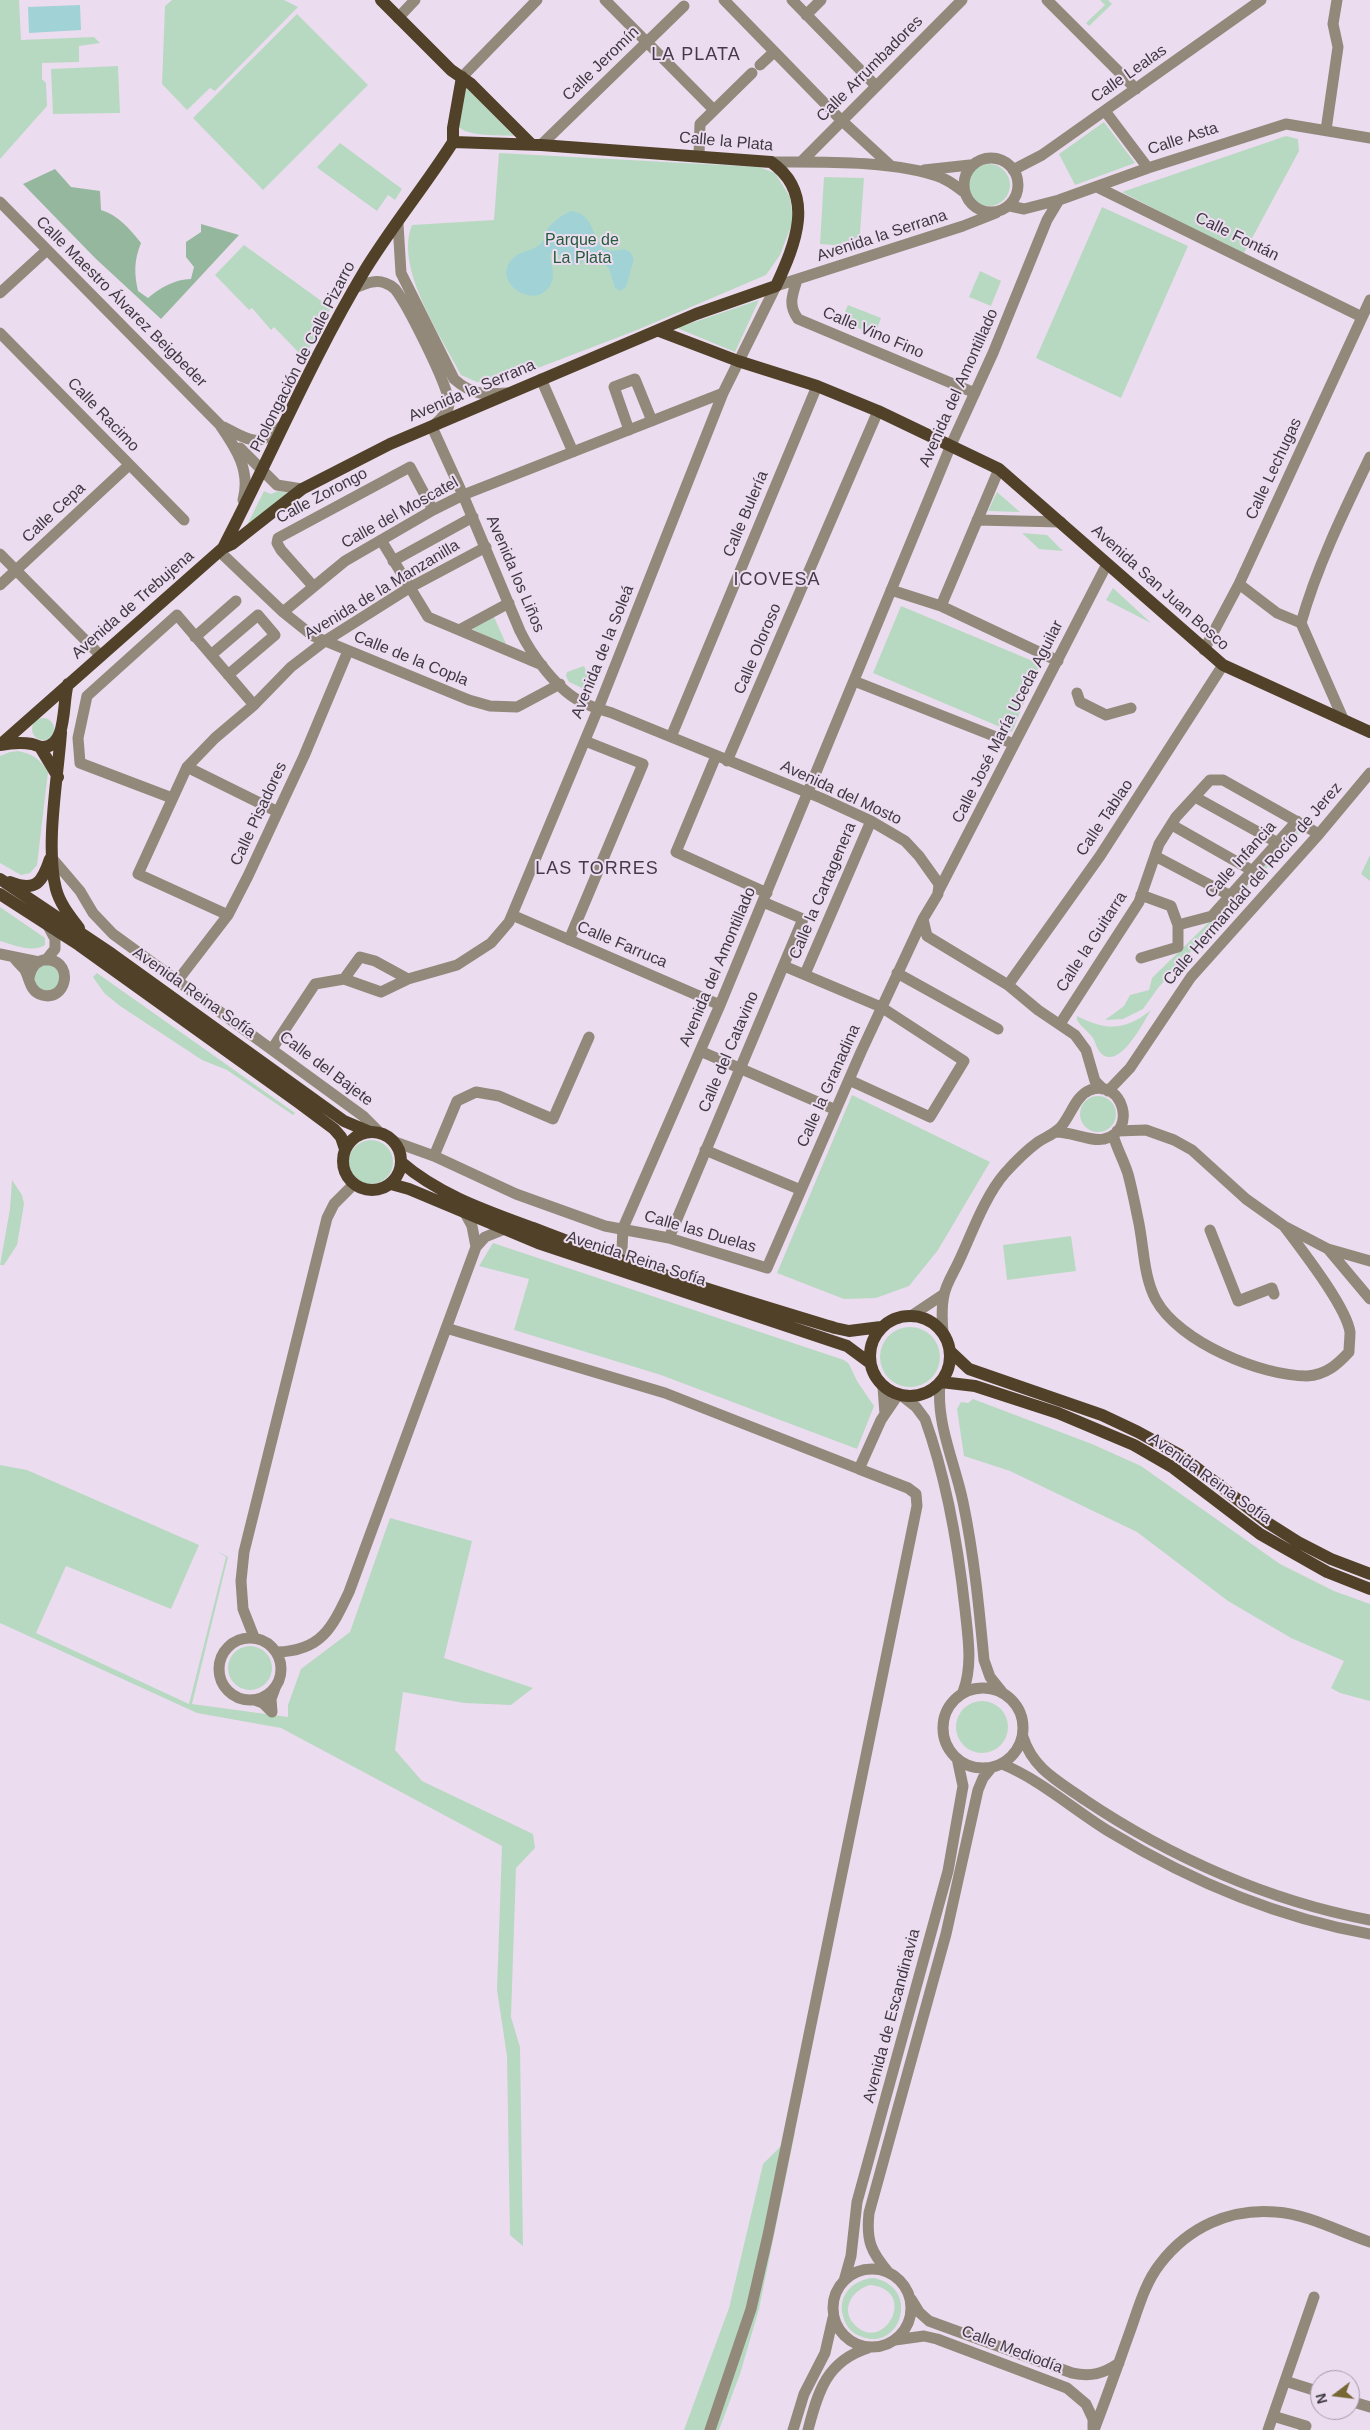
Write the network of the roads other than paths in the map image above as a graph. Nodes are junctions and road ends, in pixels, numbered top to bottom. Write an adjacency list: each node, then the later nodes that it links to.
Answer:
1 (381, 0): 14 (main road)
2 (415, 0): 14 (street)
3 (537, 0): 17 (street)
4 (605, 0): 15 (street)
5 (724, 0): 16 (street)
6 (792, 0): 13 (street)
7 (821, 0): 13 (street)
8 (962, 0): 18 (street, Calle Arrumbadores)
9 (1047, 0): 19 (street)
10 (1261, 0): 19 (street, Calle Lealas)
11 (1337, 0): 23 (street)
12 (684, 6): 15 (street, Calle Jeromín)
13 (806, 14): 18 (street)
14 (398, 18): 17 (main road)
15 (647, 42): 20 (street); 26 (street, Calle Jeromín)
16 (774, 52): 20 (street); 22 (street)
17 (462, 77): 25 (main road, Prolongación de Calle Pizarro); 26 (main road)
18 (876, 86): 22 (street, Calle Arrumbadores)
19 (1136, 89): 21 (street, Calle Lealas)
20 (714, 110): 28 (street)
21 (1105, 111): 34 (street); 36 (street, Calle Lealas)
22 (842, 120): 27 (street); 30 (street, Calle Arrumbadores)
23 (1326, 130): 24 (street, Calle Asta); 34 (street, Calle Asta)
24 (1370, 138)
25 (453, 142): 26 (main road, Calle la Plata); 43 (main road, Prolongación de Calle Pizarro)
26 (536, 144): 28 (main road, Calle la Plata)
27 (869, 146): 31 (street); 33 (street)
28 (699, 155): 29 (main road, Calle la Plata)
29 (771, 162): 30 (street, Calle la Plata); 46 (main road, Avenida la Serrana)
30 (801, 162): 31 (street, Calle la Plata)
31 (866, 165): 33 (street, Calle la Plata)
32 (970, 165): 35 (street, Calle la Plata); 36 (street); 38 (street)
33 (891, 166): 35 (street, Calle la Plata)
34 (1148, 168): 37 (street, Calle Asta)
35 (918, 170): 38 (street, Calle la Plata)
36 (1014, 170): 41 (street)
37 (1097, 187): 39 (street, Calle Asta); 50 (street, Calle Fontán)
38 (964, 192): 42 (street)
39 (1059, 200): 41 (street, Calle Asta); 58 (street, Avenida del Amontillado)
40 (0, 202): 44 (street, Calle Maestro Álvarez Beigbeder)
41 (1010, 206): 42 (street)
42 (996, 213): 45 (street, Avenida la Serrana)
43 (398, 224): 47 (main road, Prolongación de Calle Pizarro); 56 (street)
44 (47, 250): 48 (street); 63 (street, Calle Maestro Álvarez Beigbeder)
45 (797, 280): 46 (street, Avenida la Serrana); 58 (street, Calle Vino Fino)
46 (776, 286): 51 (main road, Avenida la Serrana); 53 (street, Avenida de la Soleá)
47 (356, 288): 61 (main road, Prolongación de Calle Pizarro); 62 (street)
48 (0, 293)
49 (1370, 300): 50 (street, Calle Lechugas)
50 (1362, 318): 86 (street, Calle Lechugas)
51 (659, 331): 53 (main road); 54 (main road, Avenida la Serrana)
52 (0, 333): 68 (street, Calle Racimo)
53 (738, 361): 55 (main road, Avenida San Juan Bosco); 57 (street, Avenida de la Soleá)
54 (541, 379): 56 (main road, Avenida la Serrana); 66 (street)
55 (817, 386): 59 (main road, Avenida San Juan Bosco); 118 (street, Calle Bulería)
56 (513, 393): 62 (main road, Avenida la Serrana)
57 (723, 393): 60 (street, Calle del Moscatel); 113 (street, Avenida de la Soleá)
58 (975, 394): 65 (street, Avenida del Amontillado)
59 (878, 411): 65 (main road, Avenida San Juan Bosco); 124 (street, Calle Oloroso)
60 (652, 421): 64 (street, Calle del Moscatel); 64 (street)
61 (284, 423): 63 (street, Calle Maestro Álvarez Beigbeder); 70 (main road, Prolongación de Calle Pizarro)
62 (432, 427): 71 (main road, Avenida la Serrana); 72 (street, Avenida los Liños)
63 (222, 428): 70 (street, Calle Maestro Álvarez Beigbeder); 77 (street, Calle Maestro Álvarez Beigbeder)
64 (630, 430): 66 (street, Calle del Moscatel)
65 (950, 445): 69 (main road, Avenida San Juan Bosco); 90 (street, Avenida del Amontillado)
66 (573, 452): 72 (street, Calle del Moscatel)
67 (1370, 458): 95 (street)
68 (129, 465): 75 (street, Calle Racimo); 85 (street, Calle Cepa)
69 (999, 469): 76 (street); 78 (main road, Avenida San Juan Bosco)
70 (262, 472): 71 (street); 77 (main road, Prolongación de Calle Pizarro)
71 (302, 489): 81 (main road, Avenida la Serrana)
72 (463, 495): 73 (street, Calle del Moscatel); 74 (street, Avenida los Liños)
73 (433, 510): 79 (street, Calle del Moscatel); 88 (street, Calle Zorongo)
74 (473, 517): 80 (street, Avenida los Liños); 83 (street)
75 (184, 520)
76 (977, 520): 78 (street); 93 (street)
77 (237, 521): 81 (main road, Prolongación de Calle Pizarro)
78 (1061, 522): 84 (main road, Avenida San Juan Bosco)
79 (381, 540): 83 (street); 88 (street, Calle del Moscatel)
80 (486, 547): 89 (street, Avenida de la Manzanilla); 92 (street, Avenida los Liños)
81 (221, 549): 94 (street, Calle de la Copla); 102 (main road, Avenida de Trebujena)
82 (0, 554): 85 (street)
83 (393, 561): 89 (street)
84 (1107, 564): 100 (main road, Avenida San Juan Bosco); 103 (street, Calle José María Uceda Aguilar)
85 (17, 571): 87 (street, Calle Cepa); 102 (street)
86 (1239, 584): 95 (street); 100 (street, Calle Lechugas)
87 (0, 585)
88 (313, 586): 94 (street, Calle del Moscatel)
89 (410, 588): 96 (street); 98 (street, Avenida de la Manzanilla)
90 (891, 590): 93 (street); 107 (street, Avenida del Amontillado)
91 (236, 601): 97 (street)
92 (508, 603): 96 (street); 104 (street, Avenida los Liños)
93 (941, 606): 103 (street)
94 (283, 612): 98 (street, Calle de la Copla)
95 (1301, 623): 115 (street)
96 (459, 630): 104 (street)
97 (195, 637): 101 (street); 130 (street)
98 (325, 640): 99 (street, Calle de la Copla); 111 (street, Avenida de la Manzanilla)
99 (348, 650): 109 (street, Calle de la Copla); 131 (street, Calle Pisadores)
100 (1204, 650): 105 (main road, Avenida San Juan Bosco)
101 (211, 655): 106 (street); 106 (street)
102 (101, 656): 108 (main road, Avenida de Trebujena)
103 (1058, 661): 120 (street, Calle José María Uceda Aguilar)
104 (542, 665): 109 (street, Avenida los Liños)
105 (1223, 665): 115 (main road, Avenida San Juan Bosco); 164 (street, Calle Tablao)
106 (228, 675): 111 (street)
107 (854, 681): 120 (street); 128 (street, Avenida del Amontillado)
108 (68, 684): 114 (main road, Avenida de Trebujena); 116 (main road, Avenida de Trebujena)
109 (560, 684): 113 (street, Avenida los Liños)
110 (1078, 693): 112 (street)
111 (254, 705): 125 (street, Avenida de la Manzanilla)
112 (1131, 708)
113 (598, 709): 118 (street, Avenida del Mosto); 119 (street, Avenida de la Soleá)
114 (32, 716): 116 (main road); 121 (main road, Avenida de Trebujena); 122 (main road)
115 (1344, 721): 117 (main road, Avenida San Juan Bosco)
116 (61, 730): 122 (main road); 127 (main road, Avenida de Trebujena)
117 (1370, 732)
118 (671, 737): 123 (street, Avenida del Mosto)
119 (585, 740): 147 (street, Avenida de la Soleá); 152 (street)
120 (1014, 744): 142 (street, Calle José María Uceda Aguilar)
121 (0, 745): 122 (main road, Avenida de Trebujena)
122 (37, 746): 127 (main road)
123 (716, 756): 124 (street, Avenida del Mosto); 145 (street)
124 (728, 761): 128 (street, Avenida del Mosto)
125 (187, 767): 130 (street, Avenida de la Manzanilla); 131 (street)
126 (1370, 773): 135 (street, Calle Hermandad del Rocío de Jerez)
127 (58, 777): 138 (main road, Avenida de Trebujena)
128 (808, 794): 132 (street, Avenida del Mosto); 145 (street, Avenida del Amontillado)
129 (1194, 797): 133 (street, Calle la Guitarra); 134 (street, Calle la Guitarra); 136 (street)
130 (172, 798): 146 (street, Avenida de la Manzanilla)
131 (278, 812): 146 (street, Calle Pisadores)
132 (871, 821): 142 (street, Avenida del Mosto); 159 (street, Calle la Cartagenera)
133 (1297, 821): 135 (street, Calle la Guitarra); 136 (street, Calle Infancia)
134 (1172, 825): 137 (street, Calle la Guitarra); 139 (street)
135 (1319, 834): 173 (street, Calle Hermandad del Rocío de Jerez)
136 (1278, 843): 139 (street, Calle Infancia)
137 (1155, 856): 143 (street, Calle la Guitarra); 144 (street)
138 (51, 857): 140 (main road); 151 (main road); 163 (street, Calle del Bajete)
139 (1253, 871): 144 (street, Calle Infancia)
140 (0, 879): 151 (main road, Avenida Reina Sofía)
141 (0, 894): 149 (main road, Avenida Reina Sofía)
142 (938, 894): 148 (street)
143 (1141, 895): 150 (street); 167 (street, Calle la Guitarra)
144 (1231, 896): 150 (street, Calle Infancia)
145 (765, 897): 157 (street, Calle del Catavino); 165 (street, Avenida del Amontillado)
146 (228, 915): 163 (street, Calle Pisadores)
147 (512, 915): 152 (street, Calle Farruca); 162 (street, Avenida de la Soleá)
148 (923, 919): 158 (street, Calle la Granadina); 164 (street)
149 (47, 924): 156 (street); 187 (main road, Avenida Reina Sofía)
150 (1178, 925): 154 (street)
151 (85, 936): 182 (main road, Avenida Reina Sofía)
152 (569, 940): 165 (street, Calle Farruca)
153 (0, 954): 155 (street)
154 (1141, 958)
155 (15, 959): 156 (street); 160 (street)
156 (43, 961): 160 (street); 160 (street)
157 (784, 966): 159 (street); 172 (street, Calle del Catavino)
158 (896, 973): 166 (street, Calle la Granadina); 168 (street)
159 (805, 974): 166 (street)
160 (29, 978)
161 (344, 979): 162 (street, Avenida de la Soleá); 162 (street); 170 (street, Avenida de la Soleá)
162 (408, 979)
163 (178, 980): 170 (street, Calle del Bajete)
164 (1008, 985): 167 (street)
165 (720, 1005): 171 (street, Avenida del Amontillado)
166 (881, 1007): 175 (street, Calle la Granadina); 175 (street)
167 (1060, 1024): 174 (street)
168 (998, 1029)
169 (590, 1037): 189 (street)
170 (272, 1049): 182 (street, Calle del Bajete)
171 (700, 1051): 172 (street); 196 (street, Avenida del Amontillado)
172 (740, 1068): 180 (street); 188 (street, Calle del Catavino)
173 (1130, 1068): 176 (street, Calle Hermandad del Rocío de Jerez); 178 (street, Calle Hermandad del Rocío de Jerez)
174 (1090, 1070): 176 (street); 177 (street)
175 (849, 1080): 180 (street, Calle la Granadina)
176 (1106, 1090): 177 (street); 178 (street)
177 (1084, 1093): 179 (street)
178 (1123, 1106): 181 (street); 184 (street, Calle Hermandad del Rocío de Jerez)
179 (1073, 1109): 183 (street); 185 (street)
180 (836, 1110): 193 (street, Calle la Granadina)
181 (1146, 1130): 184 (street); 195 (street)
182 (375, 1132): 186 (main road); 187 (main road)
183 (1056, 1132): 185 (street); 205 (street)
184 (1115, 1133): 185 (street); 195 (street)
185 (1085, 1136)
186 (395, 1142): 189 (street); 190 (main road)
187 (345, 1149): 191 (main road)
188 (705, 1150): 193 (street); 199 (street, Calle del Catavino)
189 (434, 1156): 196 (street)
190 (401, 1162): 192 (main road); 203 (main road, Avenida Reina Sofía)
191 (354, 1184): 192 (main road); 221 (street)
192 (391, 1184): 194 (main road, Avenida Reina Sofía)
193 (801, 1190): 204 (street, Calle la Granadina)
194 (465, 1213): 197 (main road, Avenida Reina Sofía); 200 (street)
195 (1284, 1226): 201 (street)
196 (623, 1228): 199 (street, Calle las Duelas); 203 (street, Avenida del Amontillado)
197 (505, 1229): 200 (street); 213 (main road, Avenida Reina Sofía)
198 (1210, 1230): 206 (street)
199 (669, 1238): 204 (street, Calle las Duelas)
200 (476, 1247): 209 (street)
201 (1328, 1249): 202 (street); 207 (street)
202 (1370, 1261)
203 (632, 1264): 210 (main road, Avenida Reina Sofía)
204 (767, 1268)
205 (944, 1294): 208 (street); 211 (street)
206 (1274, 1294)
207 (1370, 1299)
208 (910, 1316): 210 (main road, Avenida Reina Sofía); 211 (main road)
209 (446, 1328): 218 (street); 222 (street)
210 (881, 1328): 213 (main road)
211 (943, 1333): 212 (main road, Avenida Reina Sofía)
212 (951, 1352): 214 (main road); 219 (main road, Avenida Reina Sofía)
213 (870, 1363): 215 (main road, Avenida Reina Sofía)
214 (941, 1383): 216 (main road); 220 (main road, Avenida Reina Sofía); 225 (street)
215 (883, 1386): 216 (main road, Avenida Reina Sofía); 217 (street)
216 (900, 1395): 217 (street); 224 (street)
217 (885, 1414): 218 (street)
218 (859, 1469): 244 (street)
219 (1370, 1574)
220 (1370, 1589)
221 (254, 1637): 222 (street); 226 (street)
222 (277, 1652): 223 (street)
223 (275, 1688): 226 (street); 226 (street)
224 (963, 1692): 225 (street); 228 (street, Avenida de Escandinavia)
225 (1002, 1692): 227 (street)
226 (255, 1700)
227 (1023, 1737): 229 (street, Avenida de Escandinavia); 230 (street)
228 (957, 1758): 229 (street); 234 (street, Avenida de Escandinavia)
229 (997, 1766): 231 (street); 233 (street, Avenida de Escandinavia)
230 (1370, 1920)
231 (1370, 1934)
232 (1370, 2242): 240 (street)
233 (889, 2273): 234 (street); 236 (street, Avenida de Escandinavia)
234 (844, 2281): 237 (street, Avenida de Escandinavia)
235 (1314, 2297): 241 (street)
236 (910, 2298): 238 (street); 240 (street, Calle Mediodía)
237 (834, 2316): 239 (street); 245 (street, Avenida de Escandinavia)
238 (895, 2340): 239 (street); 247 (street, Calle Mediodía)
239 (869, 2347): 246 (street)
240 (1118, 2363): 247 (street)
241 (1285, 2381): 242 (street); 243 (street)
242 (1310, 2389)
243 (1273, 2416): 248 (street); 249 (street)
244 (710, 2430)
245 (793, 2430)
246 (808, 2430)
247 (1094, 2430)
248 (1268, 2430)
249 (1304, 2430)

